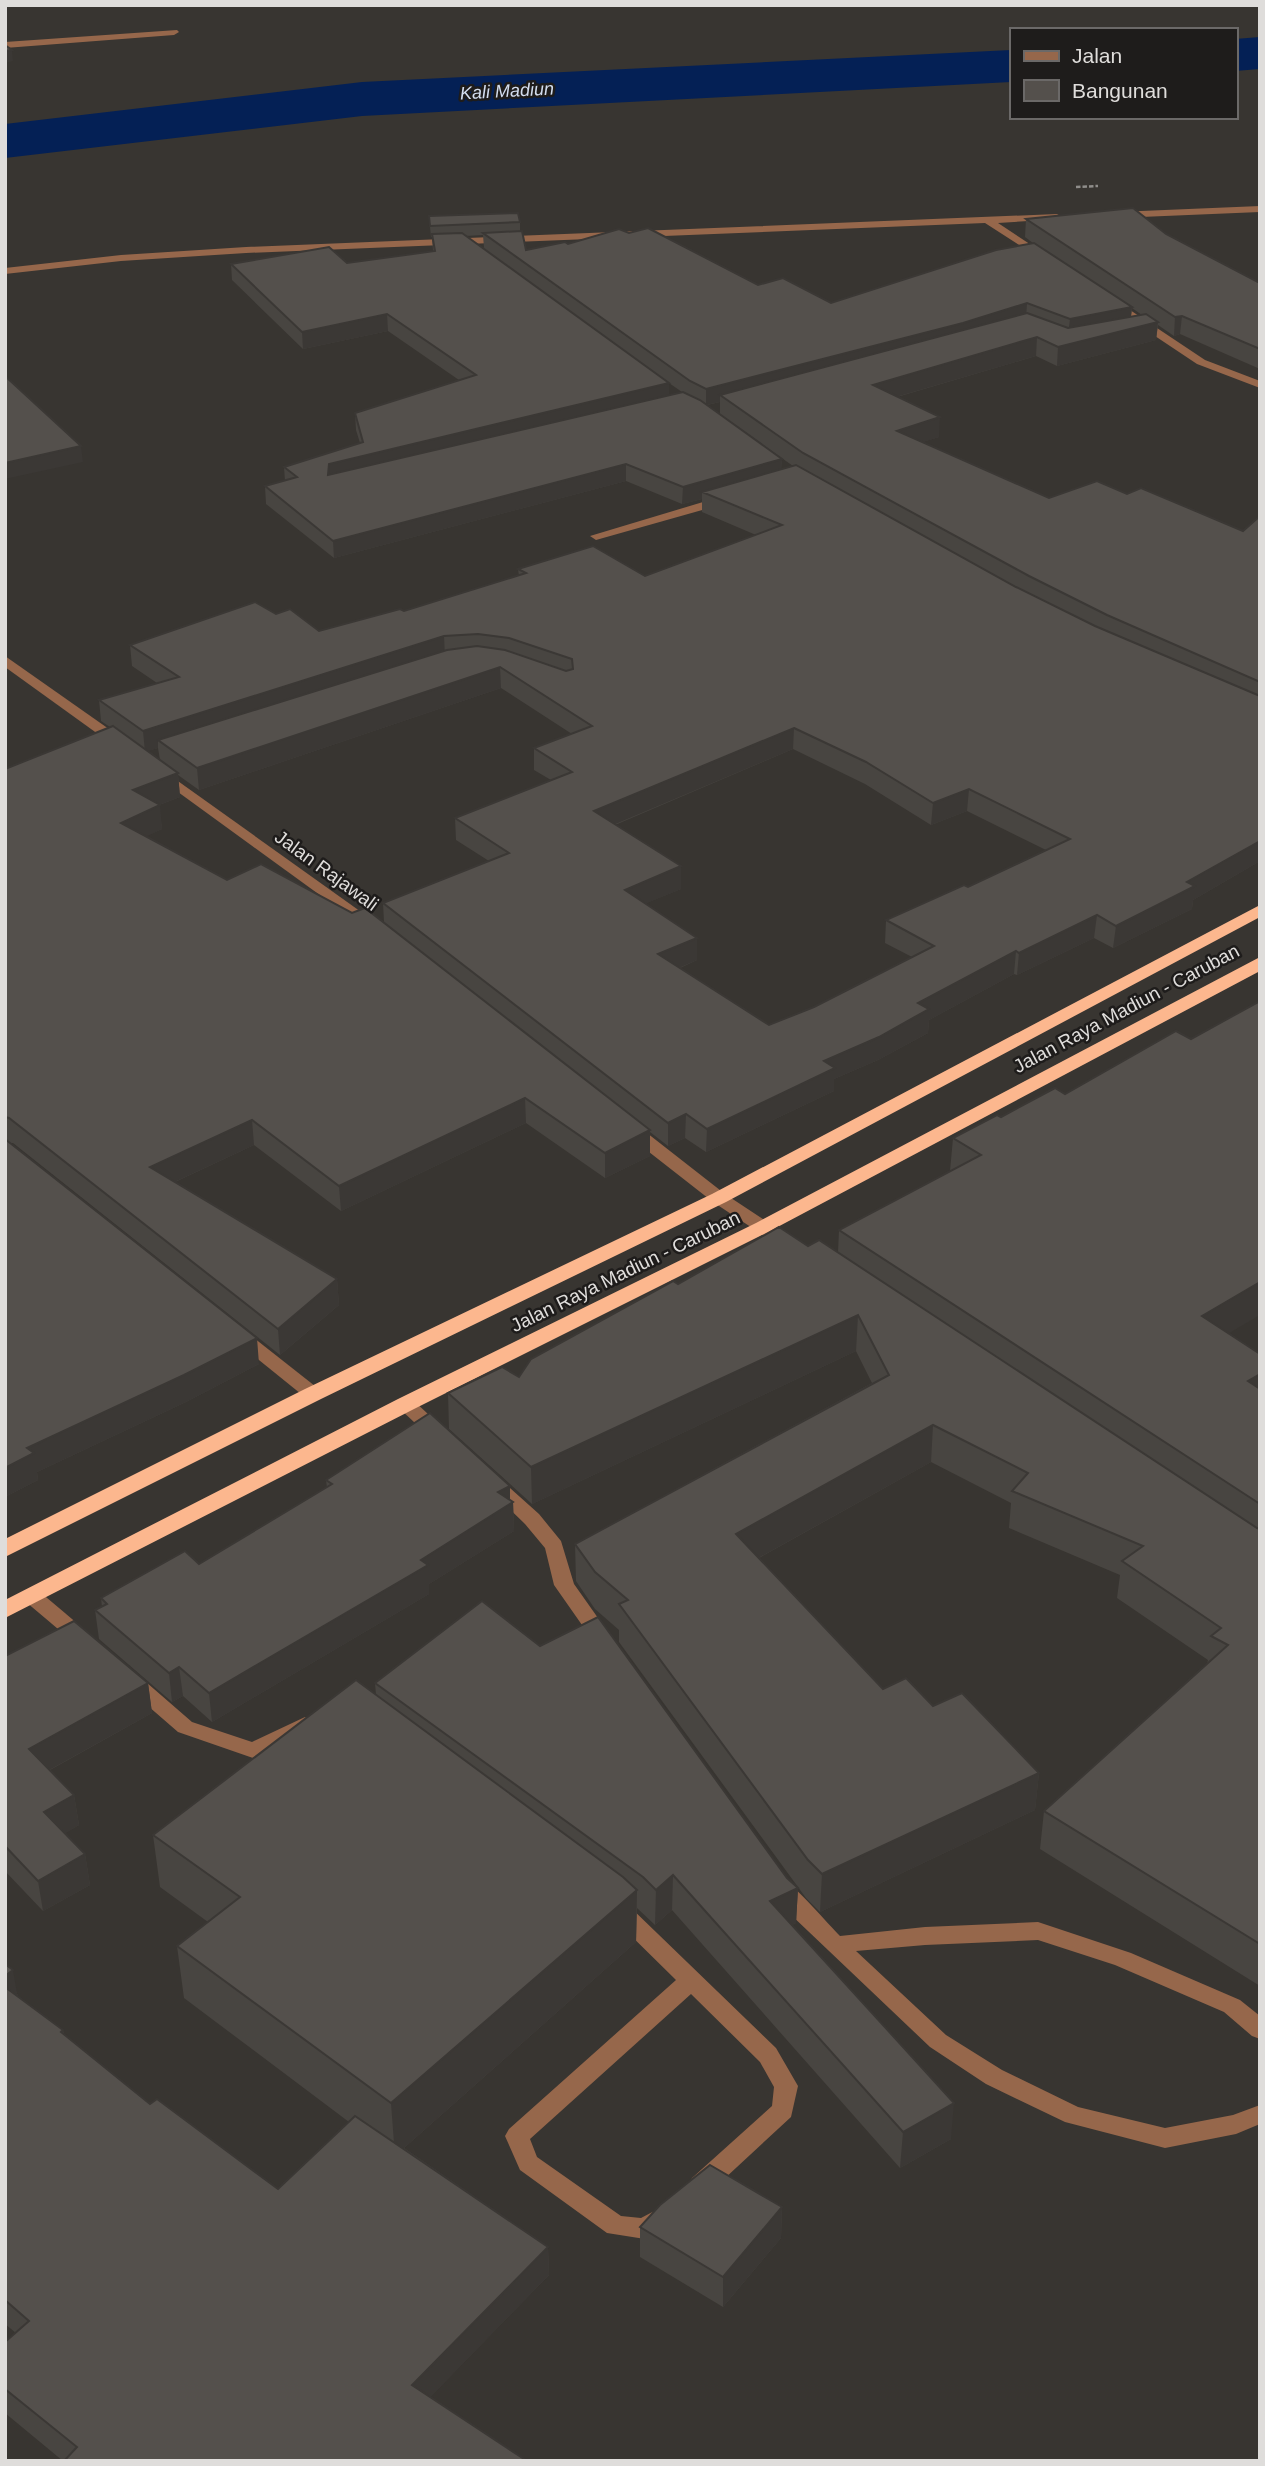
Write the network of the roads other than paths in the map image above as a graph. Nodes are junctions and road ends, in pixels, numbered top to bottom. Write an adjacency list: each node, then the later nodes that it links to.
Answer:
1 (174, 32): 2 (street)
2 (5, 46)
3 (1260, 209): 4 (street)
4 (1106, 216)
5 (1066, 217): 6 (street)
6 (986, 220): 7 (street); 9 (street)
7 (465, 243): 8 (street); 10 (street)
8 (487, 259)
9 (1055, 265)
10 (5, 271)
11 (1101, 295): 12 (street)
12 (1256, 382)
13 (730, 498): 14 (street)
14 (596, 537)
15 (5, 660): 17 (street, Jalan Rajawali)
16 (1260, 910): 20 (highway, Jalan Raya Madiun - Caruban)
17 (385, 936)
18 (1260, 963): 21 (highway, Jalan Raya Madiun - Caruban)
19 (622, 1122): 20 (street)
20 (719, 1198): 21 (street); 24 (highway, Jalan Raya Madiun - Caruban)
21 (763, 1227): 22 (street); 25 (highway, Jalan Raya Madiun - Caruban)
22 (810, 1258)
23 (228, 1327): 24 (street)
24 (313, 1394): 28 (highway, Jalan Raya Madiun - Caruban)
25 (405, 1404): 26 (street); 29 (highway, Jalan Raya Madiun - Caruban)
26 (454, 1448)
27 (474, 1466): 31 (street)
28 (5, 1549)
29 (33, 1597): 30 (highway, Jalan Raya Madiun - Caruban); 32 (street)
30 (5, 1610)
31 (612, 1652)
32 (327, 1715)
33 (772, 1873): 35 (street)
34 (600, 1896): 36 (street)
35 (835, 1945): 37 (street); 38 (street)
36 (692, 1979): 36 (street)
37 (1260, 2030)
38 (1260, 2114)

